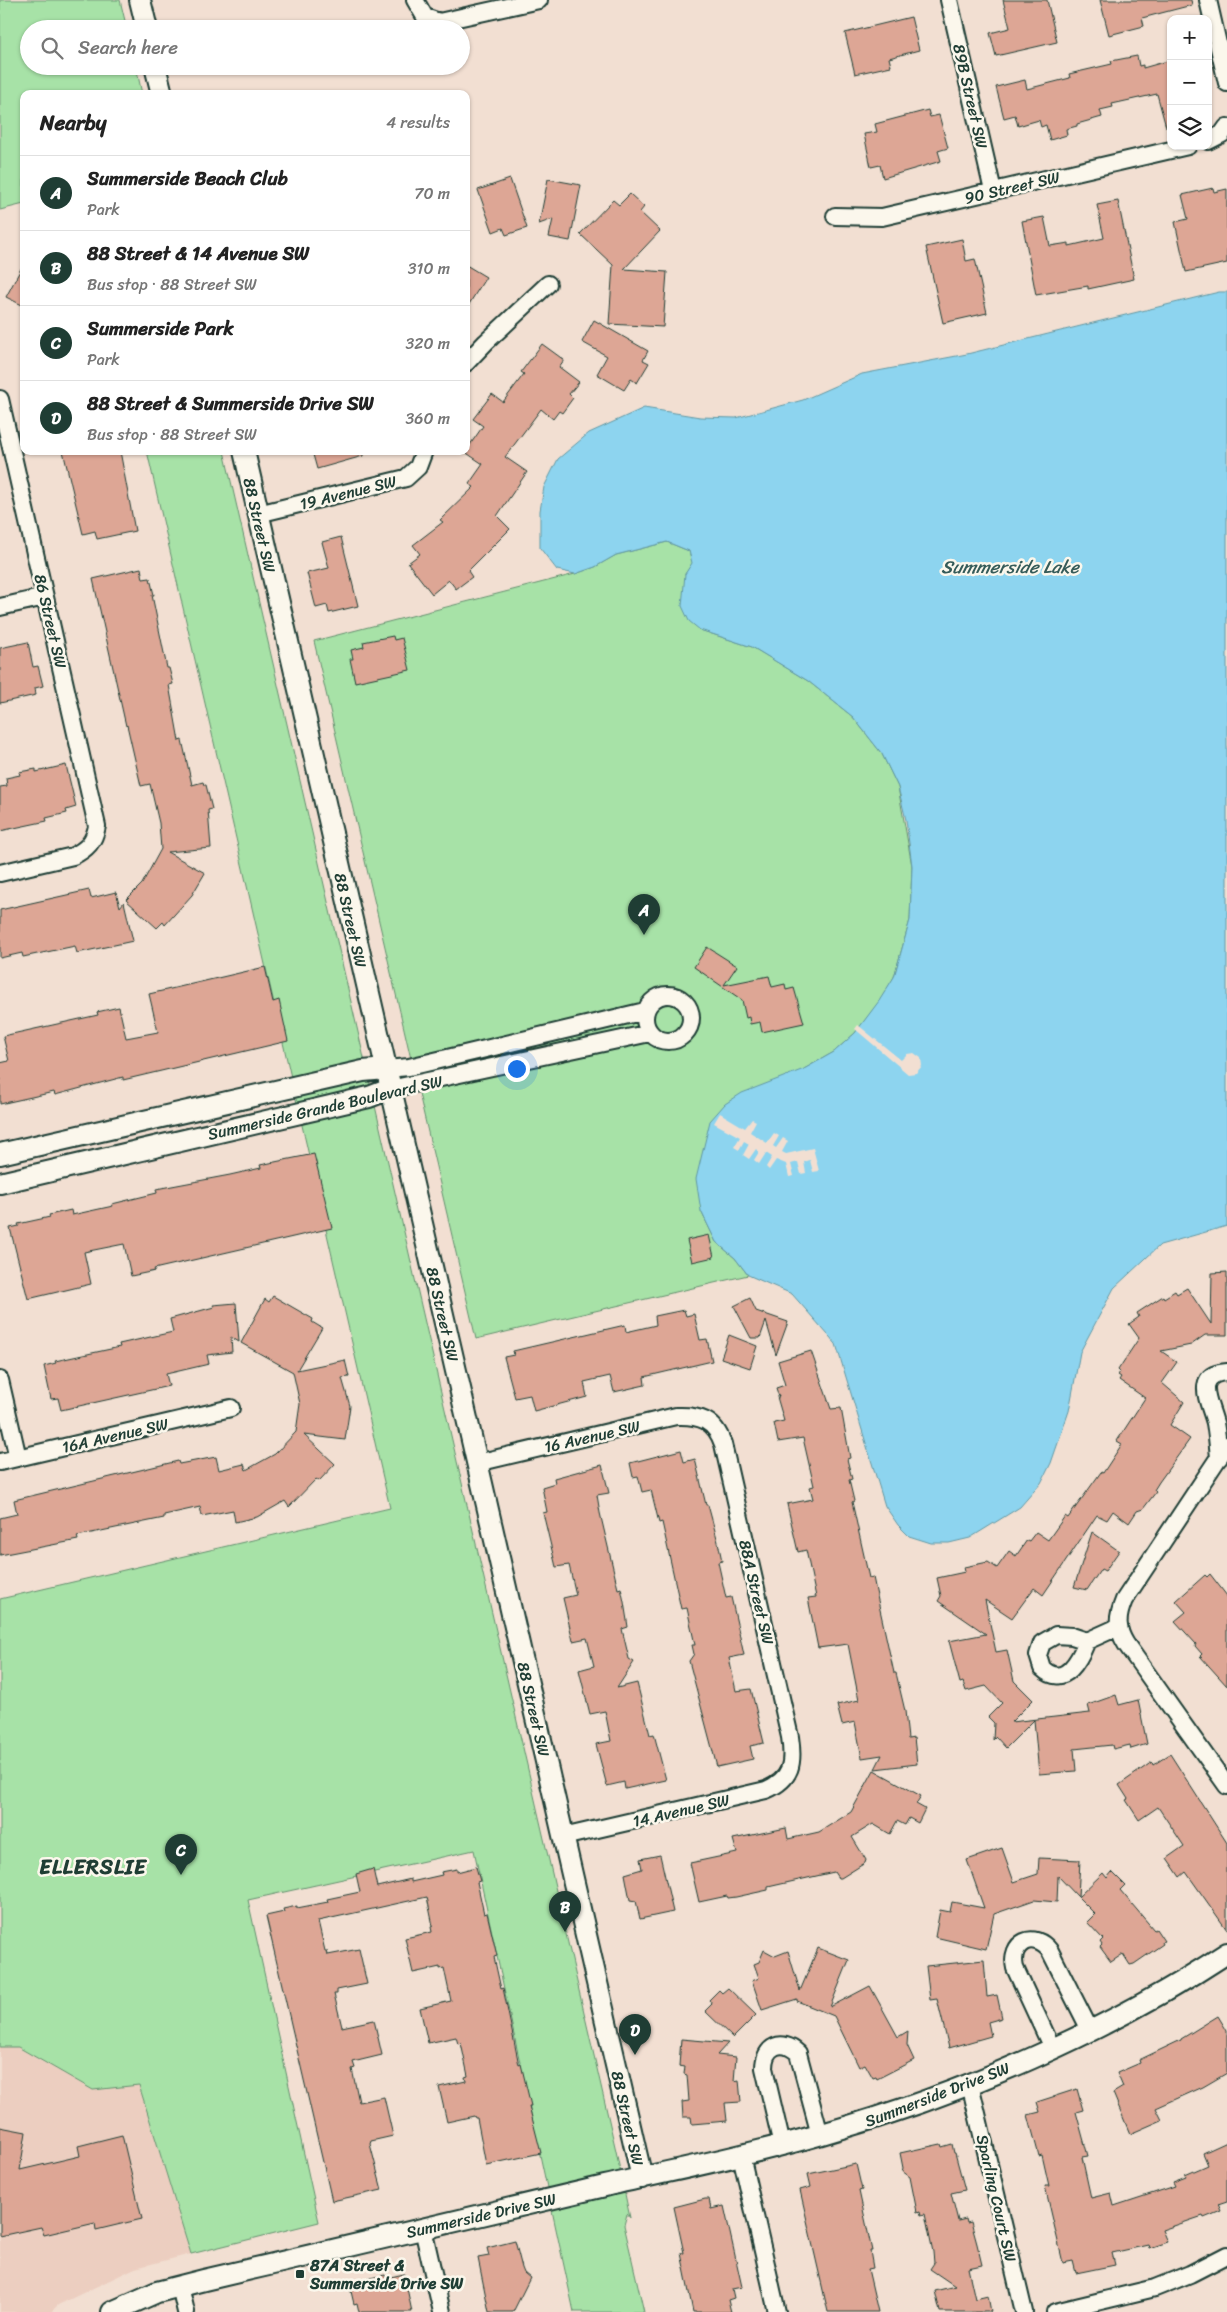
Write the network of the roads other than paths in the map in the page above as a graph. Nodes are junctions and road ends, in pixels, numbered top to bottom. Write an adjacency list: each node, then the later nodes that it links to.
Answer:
1 (140, 0): 6 (street)
2 (415, 0): 7 (street)
3 (538, 0): 8 (street)
4 (949, 0): 15 (street, 89B Street SW)
5 (1208, 0): 10 (street)
6 (145, 20)
7 (433, 20)
8 (448, 20)
9 (157, 75): 11 (street)
10 (1227, 83)
11 (161, 90)
12 (1227, 127): 13 (street)
13 (1212, 139)
14 (1171, 150): 15 (street, 90 Street SW)
15 (993, 192): 16 (street, 90 Street SW)
16 (835, 216)
17 (548, 284): 18 (street)
18 (470, 357)
19 (0, 399): 23 (street, 86 Street SW)
20 (245, 455): 22 (street, 88 Street SW)
21 (422, 455): 22 (street, 19 Avenue SW)
22 (258, 514): 28 (street, 88 Street SW)
23 (45, 597): 24 (street); 25 (street, 86 Street SW)
24 (0, 607)
25 (0, 873)
26 (645, 1011): 27 (street); 27 (street, Summerside Grande Boulevard SW); 28 (street, Summerside Grande Boulevard SW)
27 (650, 1033): 29 (street, Summerside Grande Boulevard SW)
28 (386, 1069): 29 (street, 88 Street SW); 30 (street, Summerside Grande Boulevard SW)
29 (390, 1089): 31 (street, Summerside Grande Boulevard SW); 39 (street, 88 Street SW)
30 (0, 1154)
31 (0, 1183)
32 (1227, 1372): 36 (street)
33 (0, 1380): 37 (street)
34 (231, 1408): 37 (street, 16A Avenue SW)
35 (707, 1420): 39 (street, 16 Avenue SW); 42 (street, 88A Street SW)
36 (1223, 1451): 40 (street)
37 (18, 1458): 38 (street, 16A Avenue SW)
38 (0, 1462)
39 (478, 1463): 44 (street, 88 Street SW)
40 (1118, 1627): 41 (street); 43 (street)
41 (1087, 1641)
42 (790, 1769): 44 (street, 14 Avenue SW)
43 (1227, 1786)
44 (563, 1837): 52 (street, 88 Street SW)
45 (1227, 1953): 46 (street, Summerside Drive SW)
46 (1090, 2030): 47 (street, Summerside Drive SW); 47 (street)
47 (1052, 2048): 48 (street, Summerside Drive SW)
48 (970, 2084): 49 (street, Summerside Drive SW); 61 (street, Sparling Court SW)
49 (820, 2135): 50 (street, Summerside Drive SW); 50 (street)
50 (782, 2145): 51 (street, Summerside Drive SW)
51 (741, 2156): 52 (street, Summerside Drive SW); 60 (street)
52 (642, 2178): 53 (street, Summerside Drive SW)
53 (423, 2229): 55 (street, Summerside Drive SW); 59 (street)
54 (1227, 2255): 62 (street)
55 (180, 2286): 56 (street, Summerside Drive SW); 58 (street)
56 (137, 2307): 57 (street, Summerside Drive SW)
57 (112, 2312)
58 (186, 2312)
59 (442, 2312)
60 (777, 2312)
61 (1024, 2312)
62 (1055, 2312)

